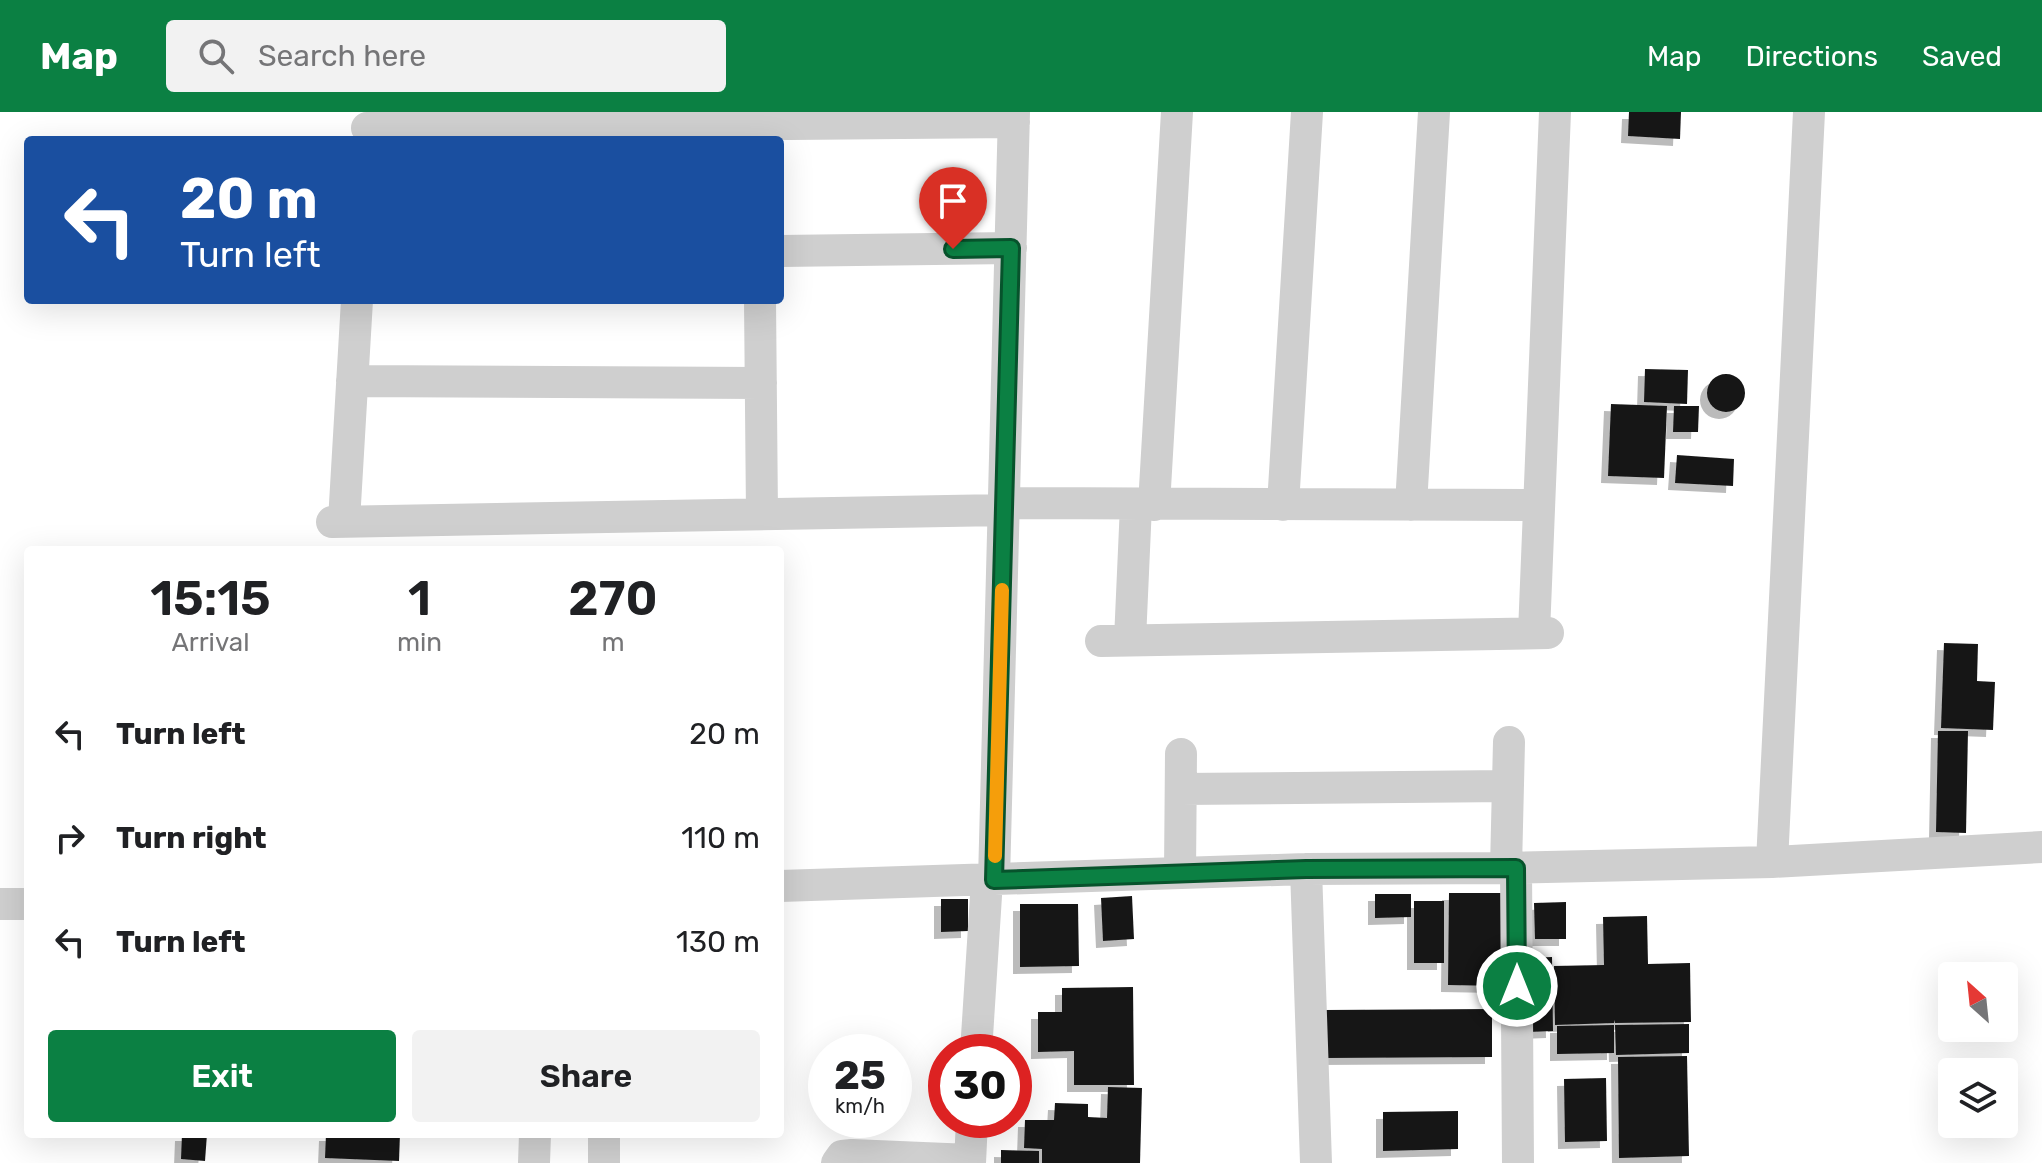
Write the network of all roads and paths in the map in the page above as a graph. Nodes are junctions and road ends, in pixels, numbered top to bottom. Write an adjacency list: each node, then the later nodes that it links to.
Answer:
1 (1177, 112): 14 (street)
2 (1307, 112): 15 (street)
3 (1434, 112): 16 (street)
4 (1555, 112): 17 (street)
5 (1809, 112): 25 (street)
6 (1014, 117): 7 (street); 8 (street)
7 (367, 127)
8 (1011, 248): 9 (street); 18 (street)
9 (784, 251)
10 (357, 304): 12 (street)
11 (760, 304): 13 (street)
12 (352, 381): 13 (street); 19 (street)
13 (761, 383): 19 (street)
14 (1145, 505): 15 (street); 17 (street); 18 (street)
15 (1283, 505): 16 (street)
16 (1411, 505): 17 (street)
17 (1539, 505)
18 (1004, 506): 19 (street); 29 (street)
19 (762, 514)
20 (1509, 742): 22 (street)
21 (1181, 754): 23 (street)
22 (1508, 786): 23 (street); 26 (street)
23 (1181, 789): 28 (street)
24 (2042, 847): 25 (street)
25 (1772, 862): 26 (street)
26 (1511, 868): 27 (street); 42 (street)
27 (1306, 869): 28 (street); 41 (street)
28 (1180, 873): 29 (street)
29 (991, 880): 30 (street); 33 (street)
30 (784, 886)
31 (0, 904): 32 (street)
32 (24, 904)
33 (978, 1034)
34 (535, 1138): 38 (street)
35 (604, 1138): 39 (street)
36 (971, 1138): 37 (street)
37 (970, 1162): 40 (street)
38 (534, 1163)
39 (604, 1163)
40 (837, 1163)
41 (1316, 1163)
42 (1518, 1163)

